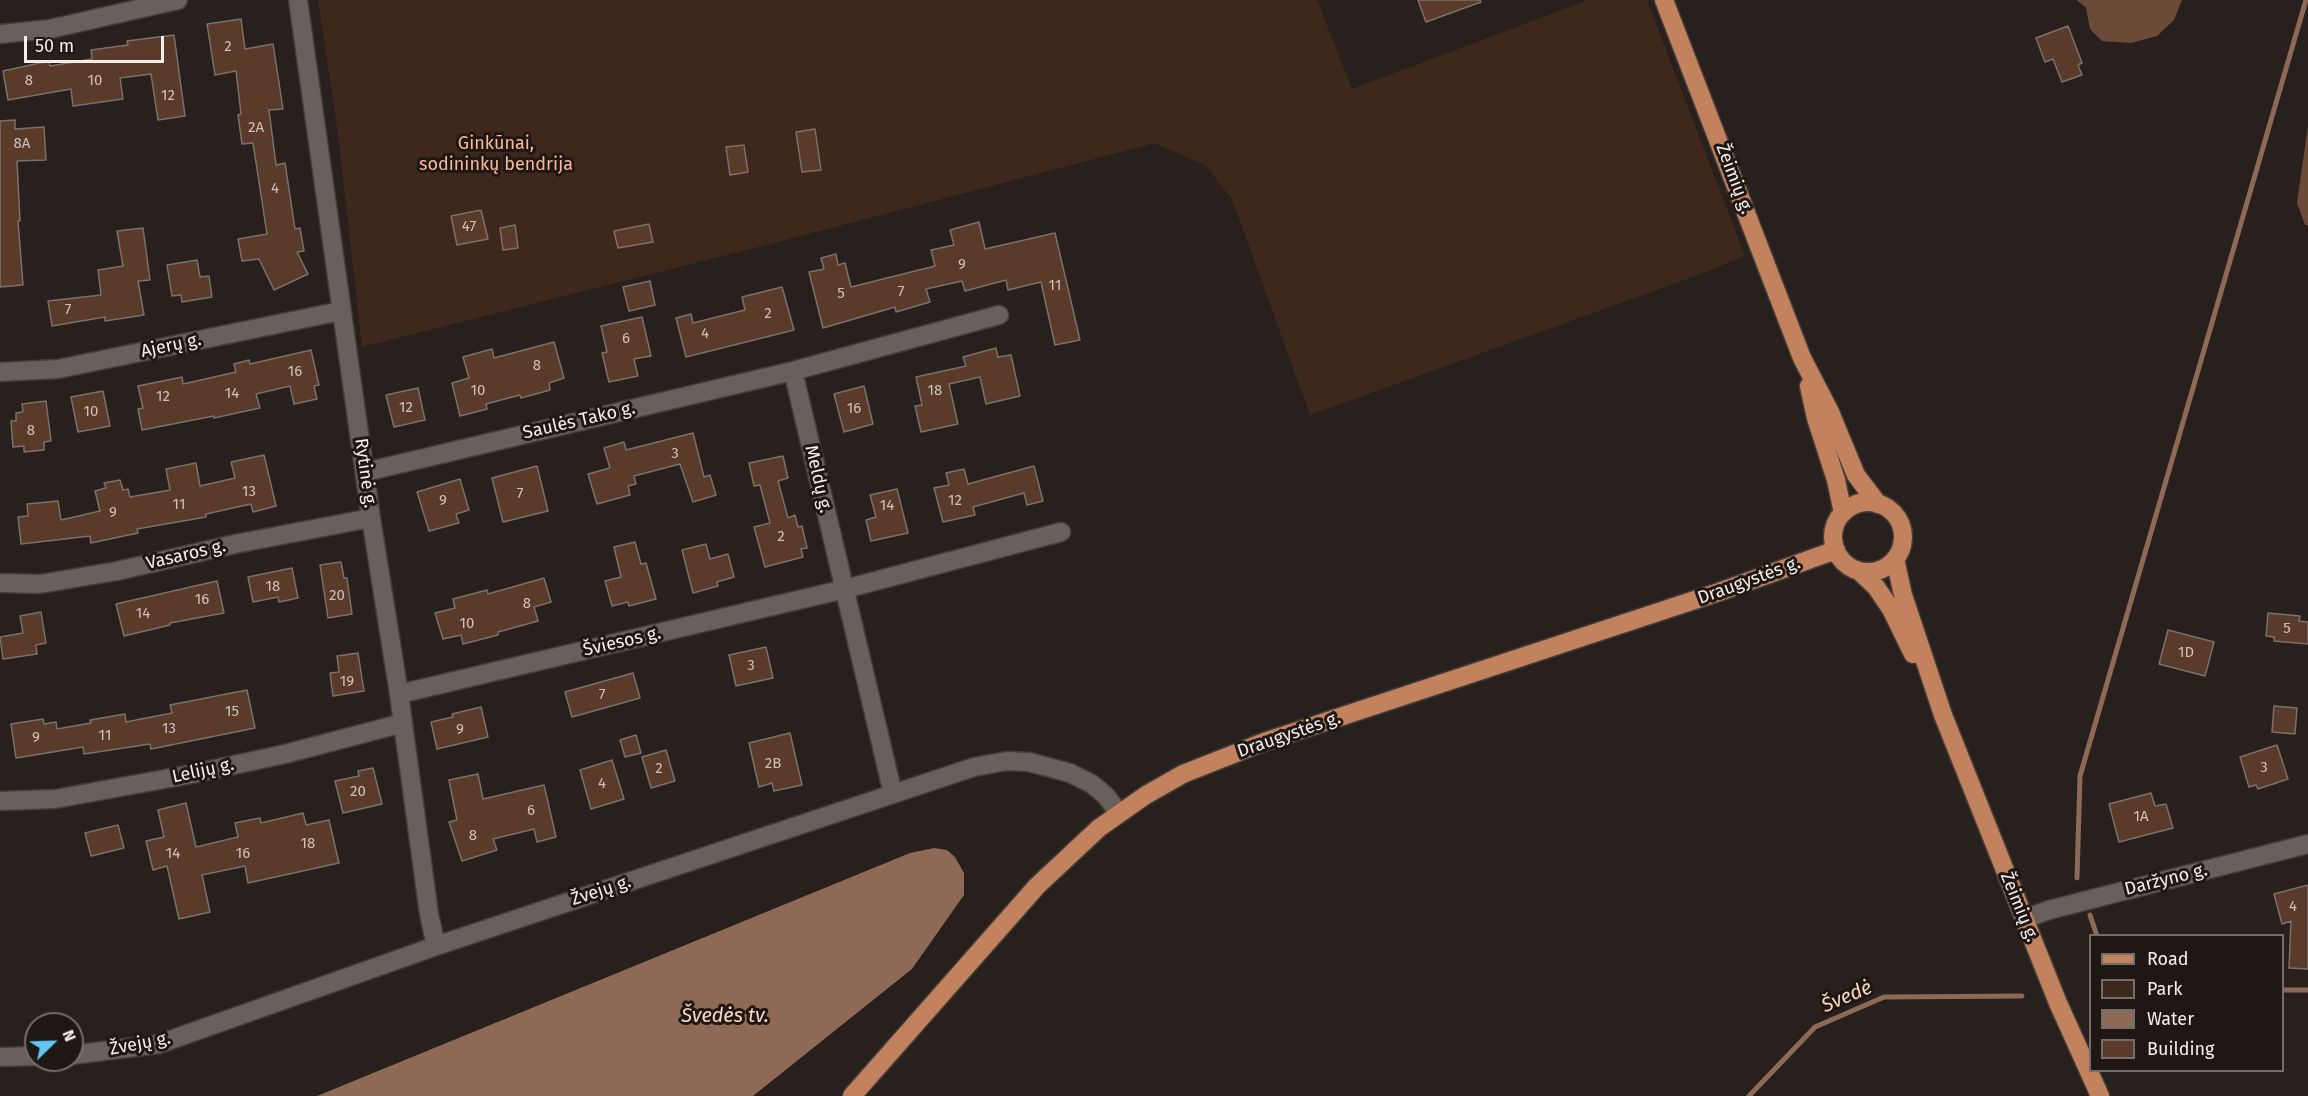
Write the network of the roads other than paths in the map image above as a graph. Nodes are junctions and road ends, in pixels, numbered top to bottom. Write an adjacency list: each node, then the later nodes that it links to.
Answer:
1 (178, 0): 4 (street)
2 (298, 0): 5 (street, Rytinė g.)
3 (1664, 0): 7 (main road, Žeimių g.)
4 (0, 34)
5 (342, 311): 9 (street, Ajerų g.); 10 (street, Rytinė g.)
6 (999, 315): 8 (street)
7 (1802, 358): 11 (main road, Žeimių g.); 12 (main road, Žeimių g.)
8 (793, 370): 10 (street, Saulės Tako g.); 19 (street, Meldų g.)
9 (0, 372)
10 (364, 472): 13 (street, Rytinė g.)
11 (1878, 504): 12 (main road); 16 (main road)
12 (1844, 513): 15 (main road)
13 (371, 518): 18 (street, Vasaros g.); 20 (street, Rytinė g.)
14 (1061, 532): 19 (street, Šviesos g.)
15 (1836, 550): 17 (main road); 25 (main road, Draugystės g.)
16 (1895, 559): 17 (main road); 21 (main road, Žeimių g.)
17 (1859, 571): 21 (main road, Žeimių g.)
18 (0, 583)
19 (845, 589): 20 (street, Šviesos g.); 23 (street, Meldų g.)
20 (399, 694): 22 (street, Rytinė g.)
21 (1943, 715): 27 (main road, Žeimių g.)
22 (403, 723): 24 (street, Lelijų g.); 28 (street, Rytinė g.)
23 (893, 794): 25 (street, Žvejų g.); 28 (street, Žvejų g.)
24 (0, 801)
25 (1119, 813): 33 (main road, Draugystės g.)
26 (2308, 844): 27 (street, Daržyno g.)
27 (2024, 919): 32 (main road, Žeimių g.)
28 (436, 946): 29 (street, Žvejų g.)
29 (84, 1053)
30 (24, 1056): 31 (street)
31 (0, 1057)
32 (2096, 1095)
33 (852, 1096)

